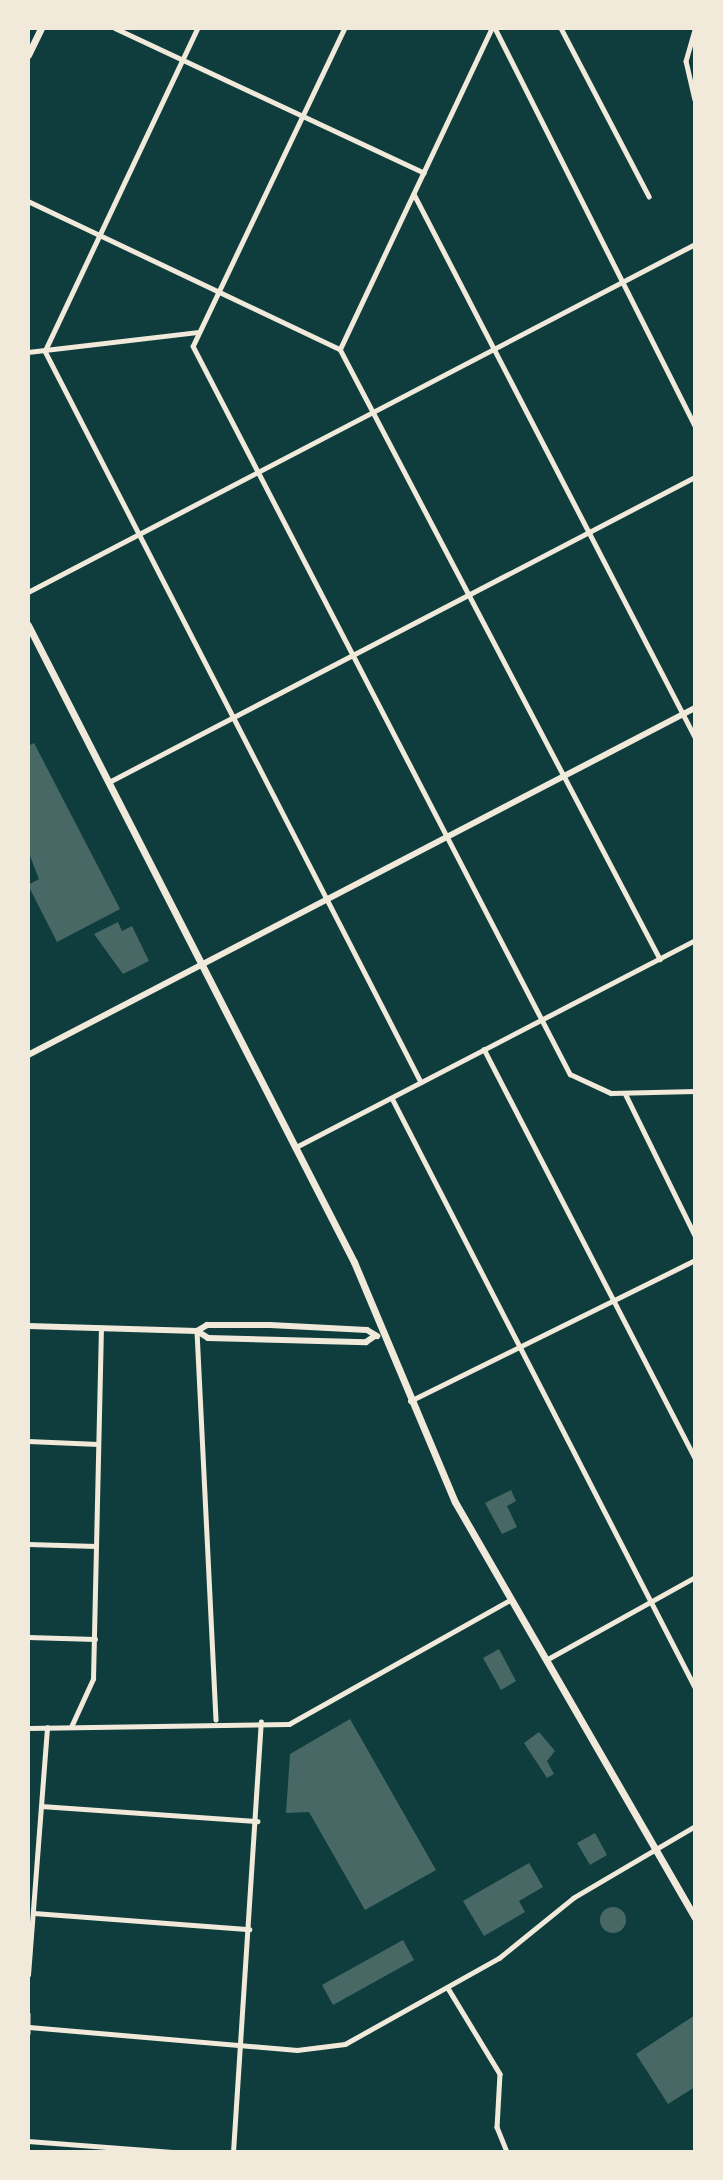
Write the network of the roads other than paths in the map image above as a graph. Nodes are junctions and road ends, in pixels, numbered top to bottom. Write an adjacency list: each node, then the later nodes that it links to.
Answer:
1 (41, 28): 8 (main road)
2 (115, 28): 9 (street)
3 (198, 28): 9 (street)
4 (345, 28): 11 (street)
5 (493, 28): 12 (street); 18 (street)
6 (561, 28): 14 (street)
7 (695, 30): 10 (street)
8 (28, 55)
9 (183, 60): 11 (street); 16 (street)
10 (695, 99)
11 (303, 117): 12 (street); 19 (street)
12 (424, 173): 13 (street)
13 (414, 194): 21 (street); 22 (street)
14 (649, 196)
15 (28, 201): 16 (street)
16 (100, 235): 19 (street); 23 (street)
17 (695, 244): 18 (street)
18 (622, 283): 22 (street); 26 (street)
19 (220, 292): 20 (street); 21 (street)
20 (200, 332): 23 (street); 27 (street)
21 (341, 349): 25 (street)
22 (495, 349): 25 (street); 29 (street)
23 (45, 351): 24 (street); 30 (street)
24 (28, 352)
25 (377, 411): 27 (street); 32 (street)
26 (695, 425)
27 (258, 472): 30 (street); 34 (street)
28 (695, 477): 29 (street)
29 (588, 533): 32 (street); 36 (street)
30 (140, 534): 31 (street); 37 (street)
31 (28, 592)
32 (471, 594): 34 (street); 39 (street)
33 (28, 625): 40 (main road)
34 (354, 657): 37 (street); 41 (street)
35 (695, 708): 36 (street)
36 (683, 714): 38 (street); 39 (street)
37 (234, 718): 40 (street); 42 (street)
38 (695, 737)
39 (565, 776): 41 (street); 44 (street)
40 (110, 782): 45 (main road)
41 (447, 840): 42 (street); 46 (street)
42 (328, 900): 45 (street); 49 (street)
43 (695, 940): 44 (street)
44 (660, 959): 46 (street)
45 (203, 965): 48 (street); 53 (main road)
46 (541, 1020): 47 (street); 51 (street)
47 (484, 1049): 49 (street); 56 (street)
48 (28, 1055)
49 (421, 1082): 52 (street)
50 (695, 1091): 51 (street)
51 (625, 1093): 54 (street)
52 (392, 1097): 53 (street); 62 (street)
53 (296, 1147): 61 (main road)
54 (695, 1235)
55 (695, 1260): 56 (street)
56 (614, 1302): 62 (street); 66 (street)
57 (28, 1326): 58 (street)
58 (101, 1328): 59 (street); 65 (street)
59 (197, 1331): 60 (street); 60 (street); 76 (street)
60 (375, 1336): 61 (street)
61 (384, 1337): 63 (main road)
62 (524, 1349): 63 (street); 71 (street)
63 (410, 1402): 70 (main road)
64 (28, 1441): 65 (street)
65 (98, 1444): 68 (street)
66 (695, 1458)
67 (28, 1544): 68 (street)
68 (96, 1546): 73 (street)
69 (695, 1577): 71 (street)
70 (510, 1600): 74 (main road); 77 (street)
71 (653, 1600): 74 (street); 75 (street)
72 (28, 1637): 73 (street)
73 (94, 1639): 78 (street)
74 (545, 1660): 84 (main road)
75 (695, 1687)
76 (216, 1720): 77 (street); 78 (street)
77 (261, 1721): 82 (street)
78 (71, 1727): 80 (street)
79 (28, 1728): 80 (street)
80 (47, 1728): 81 (street)
81 (41, 1806): 82 (street); 86 (street)
82 (257, 1821): 89 (street)
83 (695, 1826): 84 (street)
84 (653, 1852): 88 (main road); 91 (street)
85 (28, 1858): 86 (street)
86 (37, 1859): 87 (street)
87 (34, 1913): 89 (street); 90 (street)
88 (695, 1919)
89 (249, 1929): 94 (street)
90 (28, 1975)
91 (448, 1987): 94 (street); 98 (street)
92 (28, 2014): 93 (street)
93 (29, 2030): 94 (street)
94 (241, 2046): 97 (street)
95 (28, 2141): 96 (street)
96 (176, 2152)
97 (233, 2152)
98 (507, 2152)

